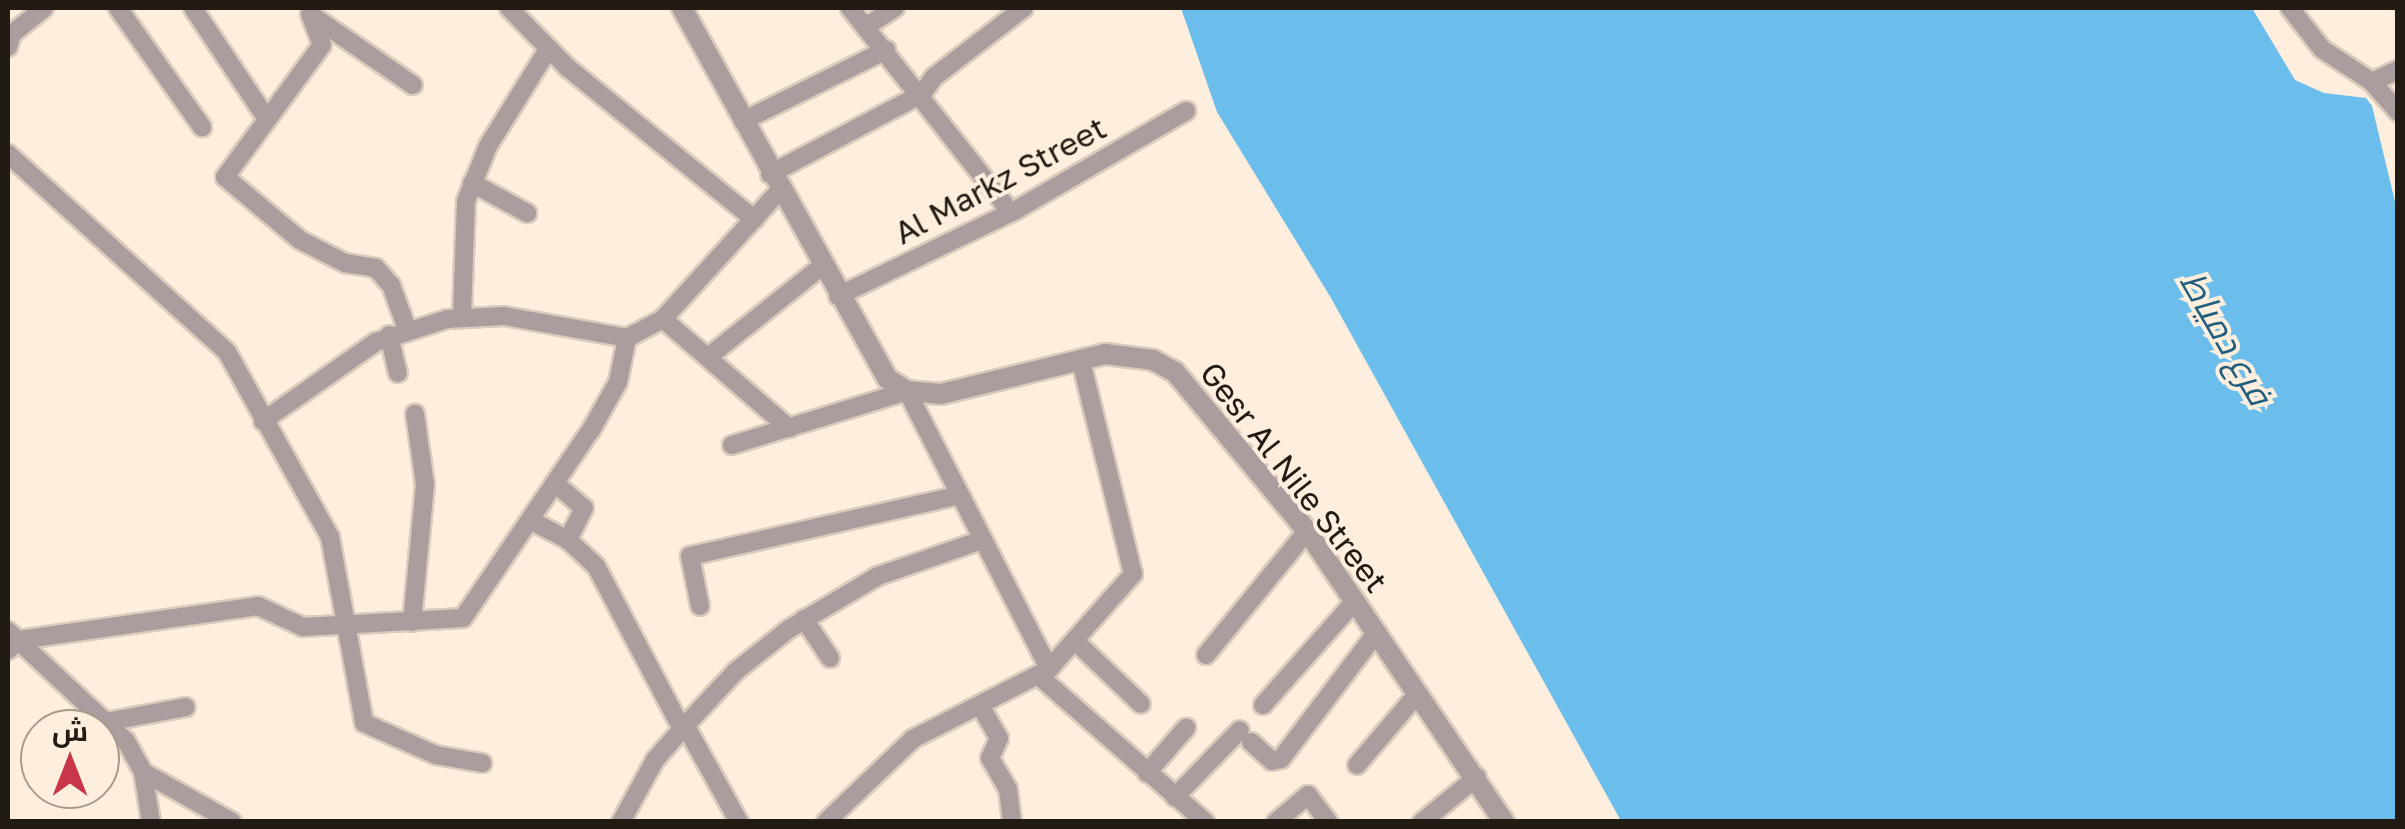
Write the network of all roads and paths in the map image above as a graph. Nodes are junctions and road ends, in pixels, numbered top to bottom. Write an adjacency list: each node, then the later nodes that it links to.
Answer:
1 (44, 8): 12 (street)
2 (118, 8): 23 (street)
3 (192, 8): 21 (street)
4 (509, 8): 13 (street)
5 (682, 8): 22 (street)
6 (850, 8): 11 (street)
7 (895, 8): 11 (street)
8 (1024, 8): 18 (street)
9 (2290, 8): 16 (street)
10 (308, 11): 17 (street); 21 (street)
11 (868, 26): 14 (street)
12 (9, 36)
13 (549, 48): 25 (street); 29 (street)
14 (886, 50): 18 (street); 22 (street)
15 (2398, 70): 16 (street)
16 (2372, 82): 20 (street)
17 (413, 85)
18 (922, 94): 26 (street); 27 (street)
19 (1186, 111): 31 (street, Al Markz Street)
20 (2398, 112)
21 (265, 116): 34 (street)
22 (743, 121): 26 (street)
23 (202, 127)
24 (8, 154): 41 (street)
25 (472, 183): 28 (street); 32 (street)
26 (775, 183): 29 (street); 30 (street)
27 (1004, 204)
28 (527, 213)
29 (754, 219): 33 (street)
30 (822, 266): 31 (street); 36 (street)
31 (838, 296): 39 (street)
32 (462, 315): 34 (street); 35 (street)
33 (663, 318): 35 (street); 36 (street)
34 (398, 332): 38 (street); 41 (street)
35 (627, 338): 44 (street)
36 (708, 356): 42 (street)
37 (1081, 360): 39 (street, Gesr Al Nile Street); 47 (street, Gesr Al Nile Street); 57 (street)
38 (398, 374)
39 (907, 391): 42 (street); 45 (street)
40 (414, 414): 53 (street)
41 (263, 421): 54 (street)
42 (789, 428): 43 (street)
43 (732, 444)
44 (556, 484): 46 (street); 48 (street)
45 (956, 496): 49 (street); 51 (street)
46 (532, 520): 48 (street); 53 (street)
47 (1307, 531): 50 (street, Gesr Al Nile Street); 58 (street)
48 (568, 540): 68 (street)
49 (979, 541): 52 (street); 60 (street)
50 (1355, 601): 55 (street, Gesr Al Nile Street); 63 (street)
51 (700, 606)
52 (804, 619): 59 (street); 68 (street)
53 (412, 622): 54 (street)
54 (347, 623): 56 (street); 71 (street)
55 (1376, 632): 61 (street, Gesr Al Nile Street); 76 (street)
56 (11, 640): 66 (street)
57 (1074, 642): 60 (street); 62 (street)
58 (1206, 655)
59 (830, 658)
60 (1044, 672): 64 (street); 74 (street)
61 (1418, 693): 72 (street); 75 (street, Gesr Al Nile Street)
62 (1141, 704)
63 (1264, 705)
64 (981, 707): 82 (street); 83 (street)
65 (186, 708): 67 (street)
66 (91, 709)
67 (120, 720)
68 (683, 727): 80 (street); 81 (street)
69 (1186, 728): 74 (street)
70 (120, 741): 73 (street)
71 (482, 763)
72 (1358, 765)
73 (143, 772): 78 (street); 79 (street)
74 (1147, 773): 76 (street)
75 (1476, 778): 86 (street); 87 (street, Gesr Al Nile Street)
76 (1174, 797): 77 (street)
77 (1196, 820)
78 (151, 822)
79 (232, 822)
80 (621, 822)
81 (739, 822)
82 (826, 822)
83 (1012, 822)
84 (1276, 822): 85 (street)
85 (1328, 822)
86 (1422, 822)
87 (1504, 822)

